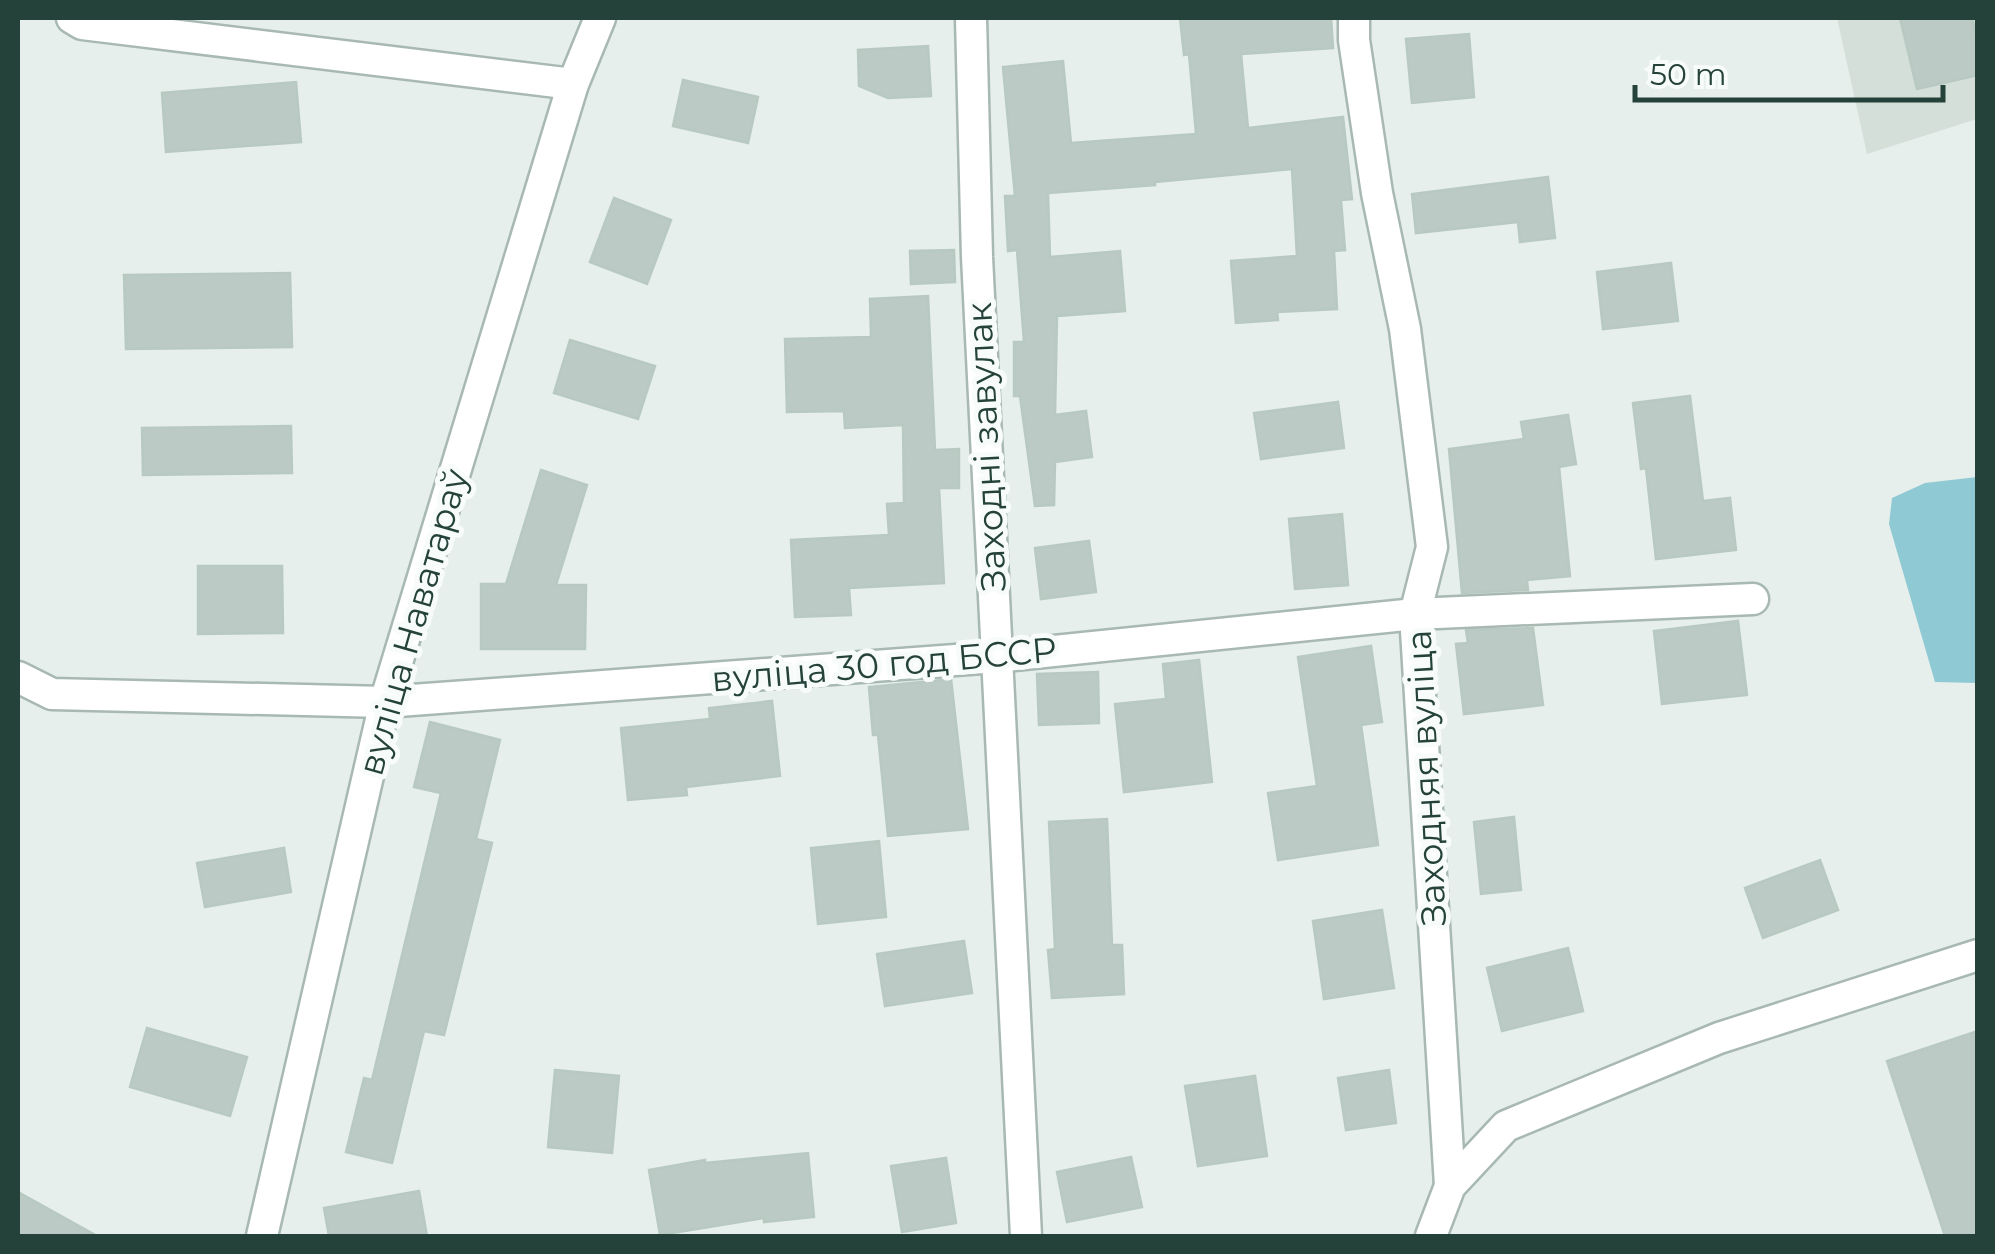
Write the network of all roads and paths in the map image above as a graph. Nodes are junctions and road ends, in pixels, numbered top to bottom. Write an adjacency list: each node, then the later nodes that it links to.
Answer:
1 (72, 18): 5 (street)
2 (600, 18): 5 (street, вуліца Наватараў)
3 (971, 18): 8 (street, Заходні завулак)
4 (1354, 18): 7 (street, Заходняя вуліца)
5 (573, 84): 10 (street, вуліца Наватараў)
6 (1754, 599): 7 (street, вуліца 30 год БССР)
7 (1416, 614): 8 (street, вуліца 30 год БССР); 12 (street, Заходняя вуліца)
8 (996, 657): 10 (street, вуліца 30 год БССР); 14 (street, Заходні завулак)
9 (18, 677): 10 (street, вуліца 30 год БССР)
10 (385, 702): 13 (street, вуліца Наватараў)
11 (1978, 955): 12 (street)
12 (1450, 1186): 15 (street)
13 (262, 1236)
14 (1026, 1236)
15 (1431, 1236)

